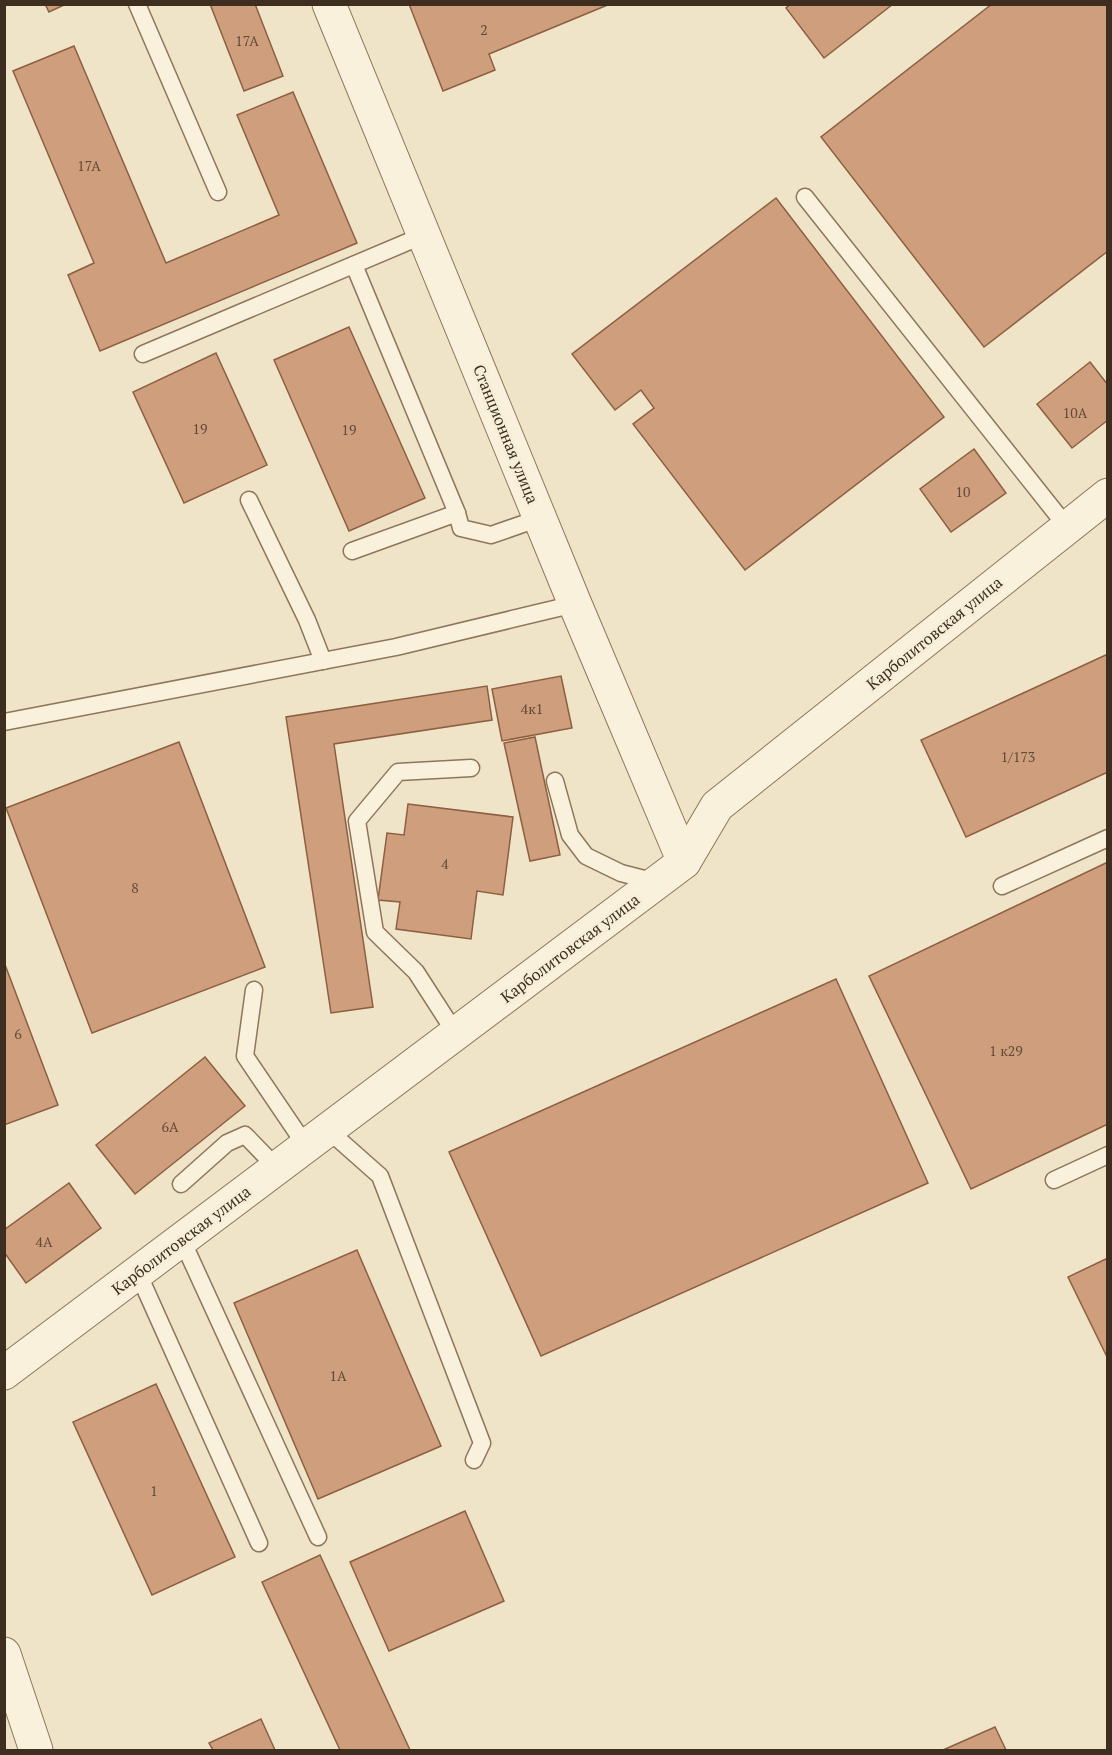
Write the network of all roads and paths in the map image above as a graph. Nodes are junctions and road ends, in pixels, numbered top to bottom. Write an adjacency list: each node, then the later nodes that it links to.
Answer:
1 (136, 4): 3 (lane)
2 (329, 4): 5 (street, Станционная улица)
3 (218, 192)
4 (806, 197): 12 (lane)
5 (424, 235): 6 (lane); 11 (street, Станционная улица)
6 (354, 265): 7 (lane); 10 (lane)
7 (143, 354)
8 (1107, 495): 12 (street, Карболитовская улица)
9 (249, 500): 15 (lane)
10 (457, 513): 11 (lane); 13 (lane)
11 (540, 518): 14 (street, Станционная улица)
12 (1067, 527): 20 (street, Карболитовская улица)
13 (352, 551)
14 (575, 604): 15 (lane); 20 (street, Станционная улица)
15 (323, 661): 16 (lane)
16 (4, 722)
17 (471, 768): 24 (lane)
18 (555, 781): 21 (lane)
19 (1107, 838): 22 (lane)
20 (684, 862): 21 (street, Карболитовская улица)
21 (657, 883): 24 (street, Карболитовская улица)
22 (1002, 886)
23 (254, 990): 25 (lane)
24 (456, 1034): 25 (street, Карболитовская улица)
25 (317, 1138): 27 (street, Карболитовская улица); 33 (lane)
26 (1107, 1155): 28 (lane)
27 (277, 1168): 29 (lane); 30 (street, Карболитовская улица)
28 (1054, 1180)
29 (181, 1184)
30 (182, 1240): 31 (street, Карболитовская улица); 34 (lane)
31 (138, 1273): 32 (street, Карболитовская улица); 35 (lane)
32 (4, 1373)
33 (474, 1460)
34 (318, 1537)
35 (259, 1543)
36 (4, 1654): 37 (street)
37 (36, 1750)

